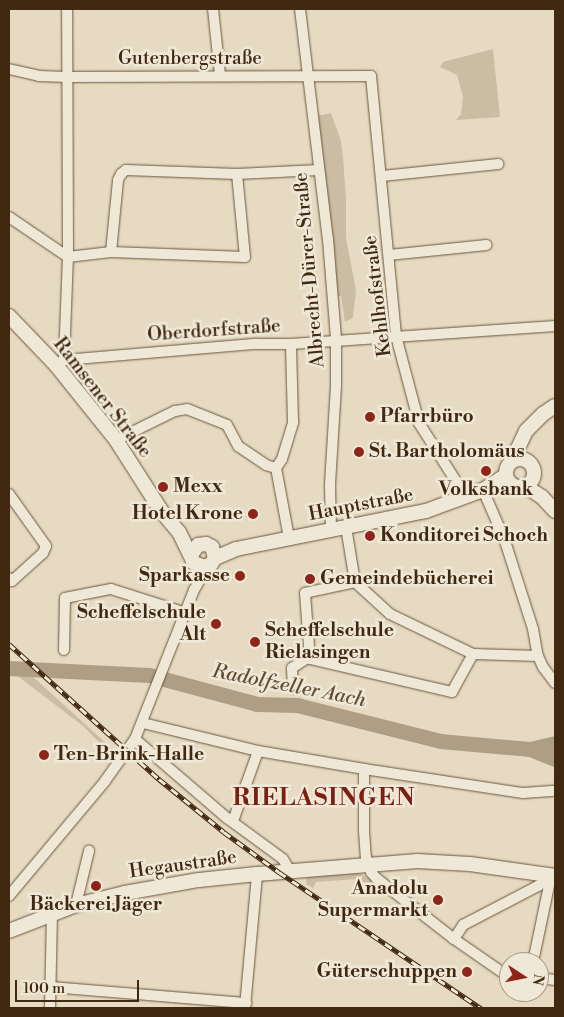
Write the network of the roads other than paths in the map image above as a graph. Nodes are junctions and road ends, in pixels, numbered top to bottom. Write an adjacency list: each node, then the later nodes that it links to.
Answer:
1 (67, 9): 7 (street)
2 (213, 9): 5 (street)
3 (300, 9): 8 (street, Albrecht-Dürer-Straße)
4 (9, 70): 7 (street, Gutenbergstraße)
5 (220, 75): 7 (street, Gutenbergstraße); 8 (street, Gutenbergstraße)
6 (371, 76): 8 (street, Gutenbergstraße); 12 (street, Kehlhofstraße)
7 (67, 77): 17 (street)
8 (308, 77): 10 (street, Albrecht-Dürer-Straße)
9 (498, 164): 12 (street)
10 (319, 170): 11 (street); 21 (street, Albrecht-Dürer-Straße)
11 (237, 174): 15 (street); 15 (street)
12 (382, 176): 16 (street, Kehlhofstraße)
13 (9, 217): 17 (street)
14 (486, 245): 16 (street)
15 (111, 252): 17 (street)
16 (389, 255): 20 (street, Kehlhofstraße)
17 (68, 257): 23 (street)
18 (9, 316): 23 (main road, Ramsener Straße)
19 (555, 326): 20 (street, Oberdorfstraße)
20 (396, 336): 21 (street, Oberdorfstraße); 31 (street, Kehlhofstraße)
21 (336, 339): 22 (street, Oberdorfstraße); 34 (street, Albrecht-Dürer-Straße)
22 (291, 344): 23 (street, Oberdorfstraße); 27 (street)
23 (60, 363): 25 (main road, Ramsener Straße)
24 (555, 406): 26 (main road)
25 (116, 440): 27 (street); 36 (main road, Ramsener Straße)
26 (519, 460): 28 (main road); 28 (main road)
27 (276, 468): 35 (street)
28 (519, 481): 29 (main road, Hauptstraße); 32 (main road)
29 (488, 488): 31 (main road, Hauptstraße); 42 (street)
30 (9, 494): 37 (street)
31 (466, 497): 33 (main road, Hauptstraße)
32 (555, 510)
33 (346, 527): 34 (main road, Hauptstraße); 38 (street)
34 (331, 530): 35 (main road, Hauptstraße)
35 (289, 538): 36 (main road, Hauptstraße)
36 (204, 556): 39 (street)
37 (9, 578)
38 (355, 582): 41 (street); 43 (street)
39 (186, 613): 40 (street); 46 (street)
40 (64, 650)
41 (473, 654): 42 (street); 43 (street)
42 (538, 656): 44 (street)
43 (309, 657): 45 (street)
44 (555, 683)
45 (293, 688)
46 (143, 723): 47 (street); 48 (street)
47 (136, 739): 51 (street); 57 (street)
48 (258, 752): 49 (street); 51 (street)
49 (364, 769): 50 (street); 53 (street)
50 (555, 791)
51 (233, 822): 54 (street)
52 (89, 851): 58 (street)
53 (368, 865): 54 (main road, Hegaustraße); 56 (main road, Hegaustraße); 61 (street)
54 (290, 871): 55 (main road, Hegaustraße)
55 (257, 874): 58 (main road, Hegaustraße); 65 (street)
56 (553, 876): 61 (street); 62 (street)
57 (9, 896)
58 (76, 905): 59 (main road, Hegaustraße)
59 (52, 914): 60 (main road, Hegaustraße); 64 (street)
60 (9, 931)
61 (454, 939): 63 (street)
62 (535, 952)
63 (499, 970)
64 (50, 987): 65 (street); 66 (street)
65 (246, 1006)
66 (50, 1008)

